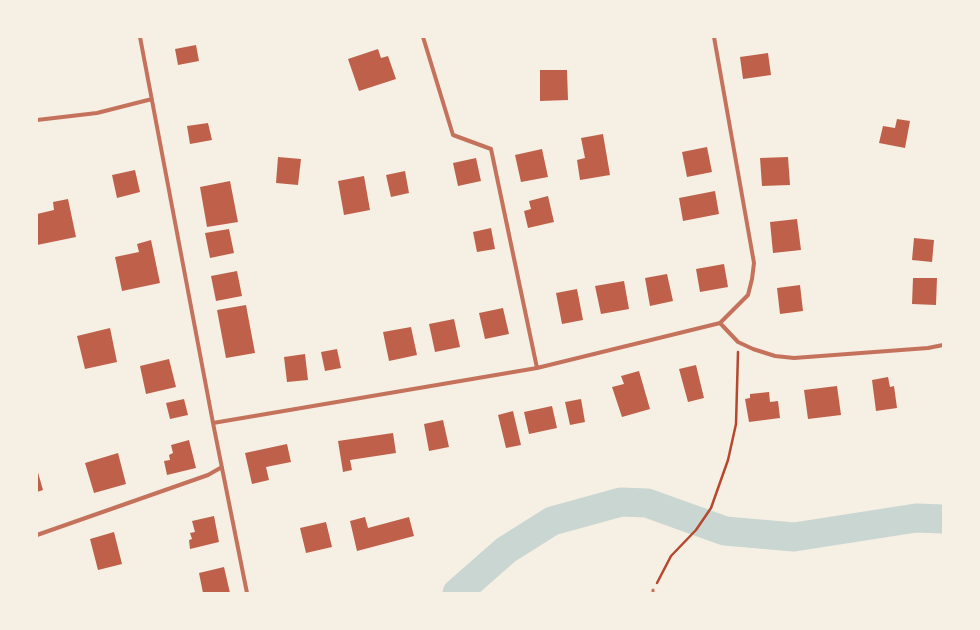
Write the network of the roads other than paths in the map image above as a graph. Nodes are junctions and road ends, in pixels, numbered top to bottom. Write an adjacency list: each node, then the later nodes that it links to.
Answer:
1 (140, 37): 4 (street)
2 (423, 37): 8 (street)
3 (714, 37): 6 (street)
4 (152, 99): 5 (street); 9 (street)
5 (37, 120)
6 (720, 323): 7 (street); 8 (street)
7 (943, 345)
8 (537, 368): 9 (street)
9 (213, 423): 10 (street)
10 (222, 467): 11 (street); 12 (street)
11 (37, 535)
12 (247, 593)

